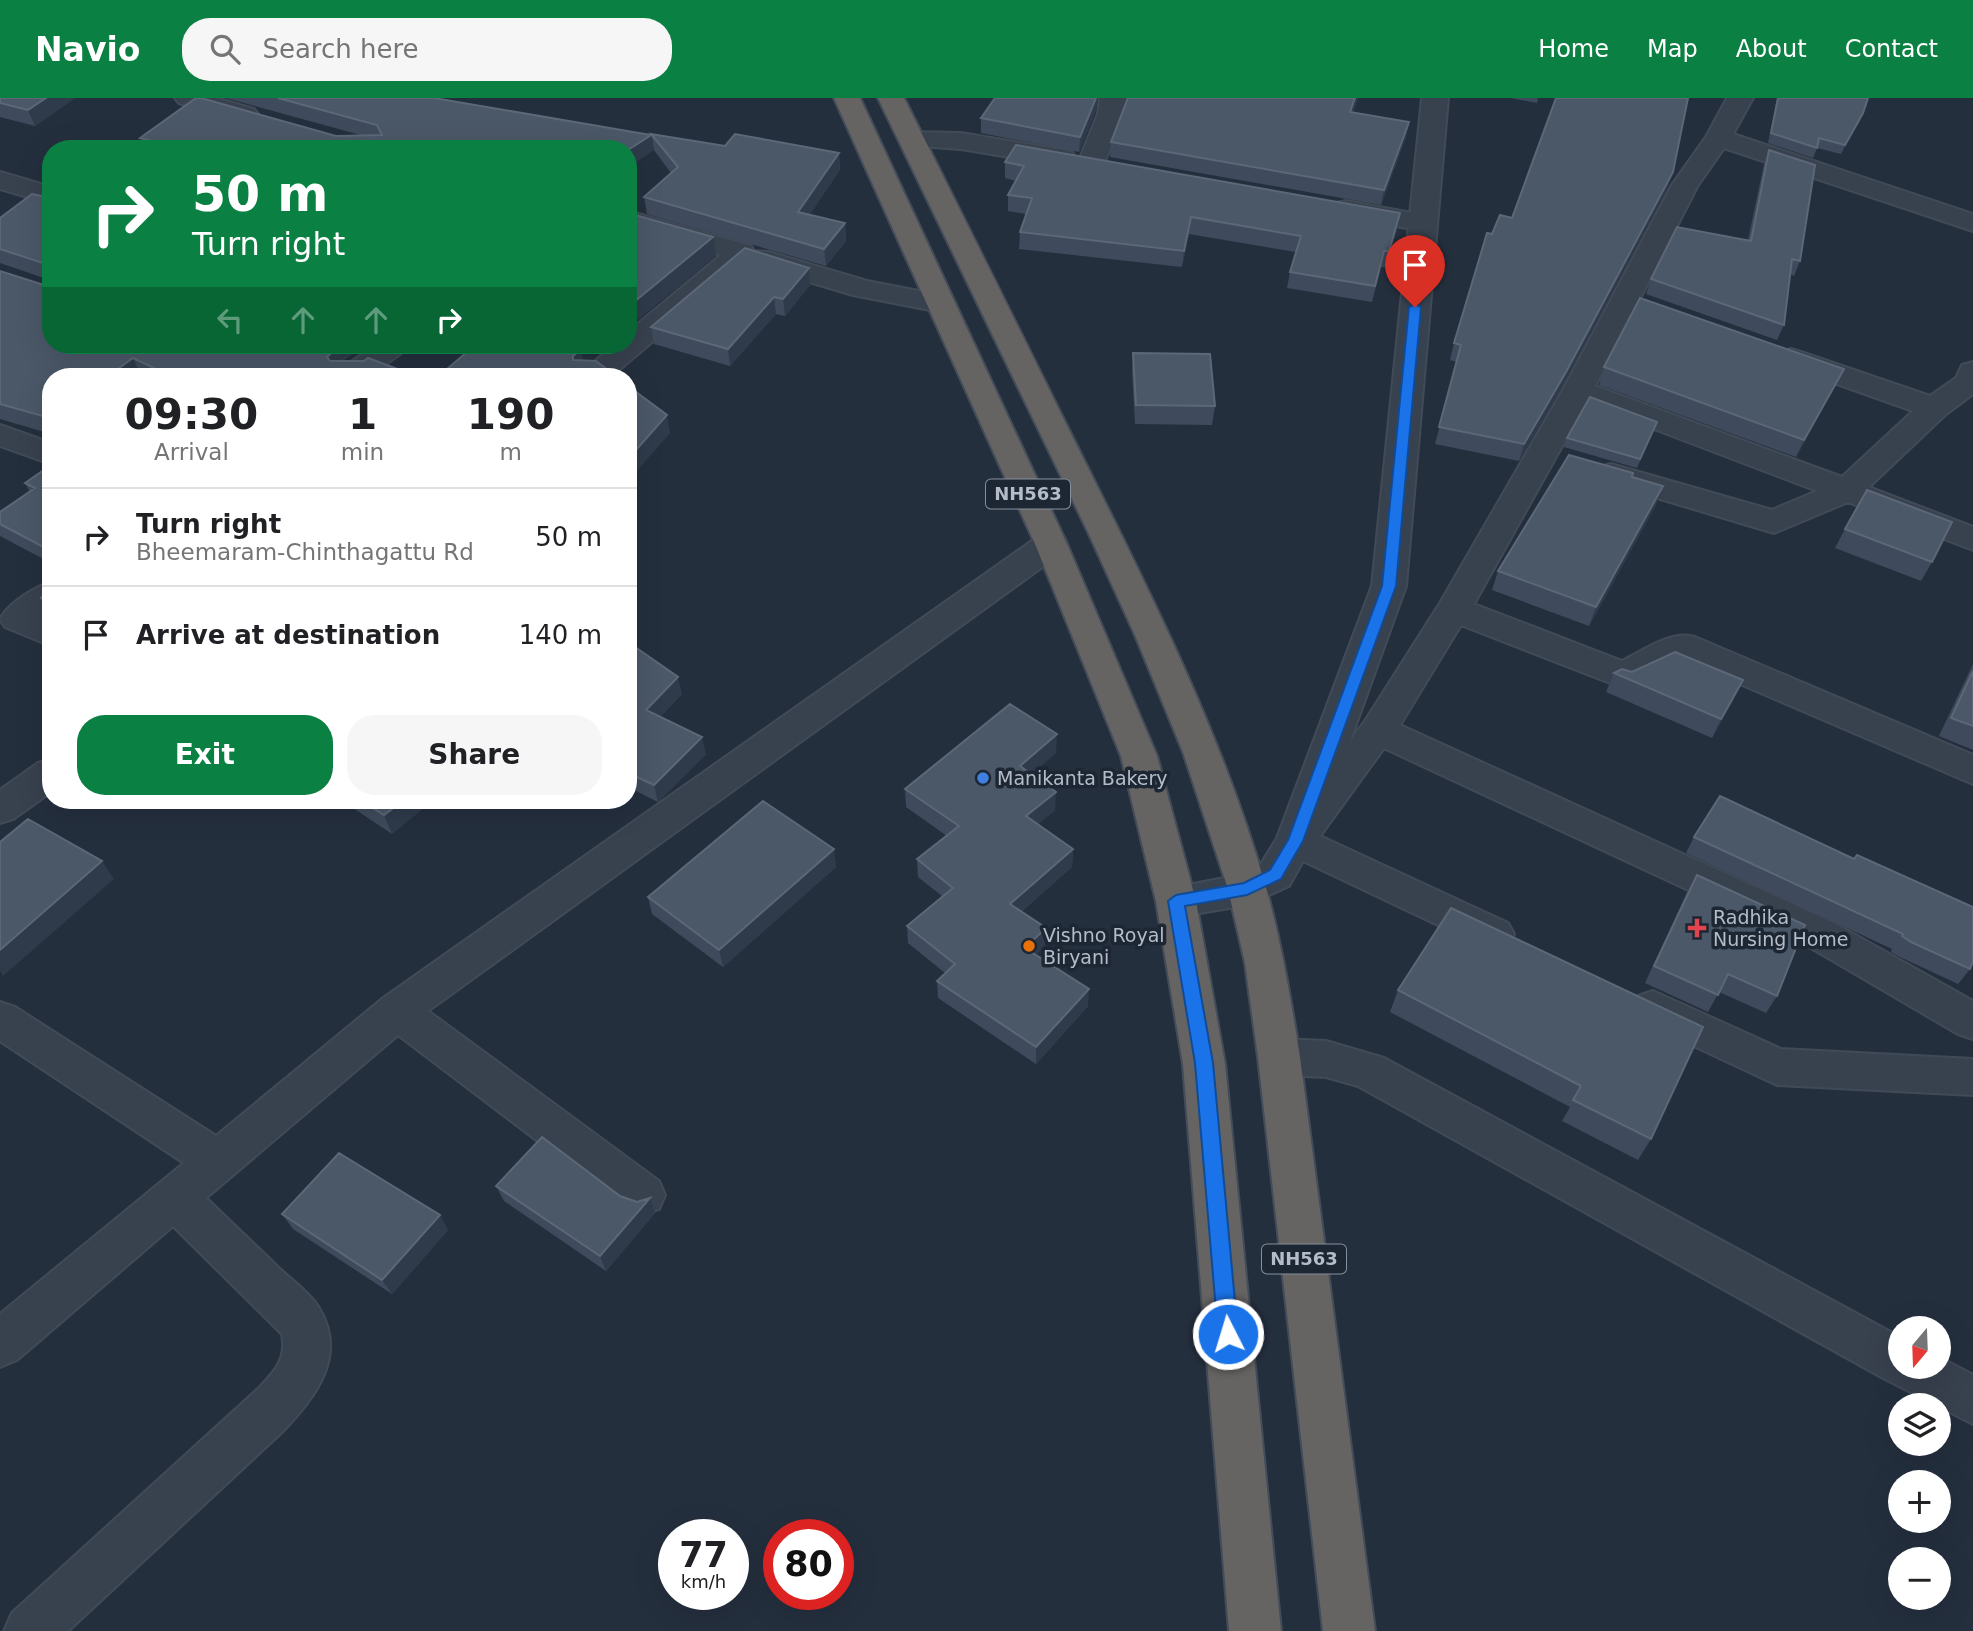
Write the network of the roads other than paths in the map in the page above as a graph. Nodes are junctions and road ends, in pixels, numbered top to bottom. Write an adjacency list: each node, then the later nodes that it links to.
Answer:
1 (188, 98): 7 (street)
2 (847, 98): 19 (highway, NH563)
3 (891, 98): 9 (highway, NH563)
4 (1113, 98): 10 (street)
5 (1435, 98): 16 (street)
6 (1740, 98): 8 (street)
7 (267, 120)
8 (1718, 138): 17 (street); 27 (street)
9 (912, 141): 10 (street); 43 (highway, NH563)
10 (1091, 163): 11 (street)
11 (1117, 167)
12 (0, 180): 13 (street)
13 (42, 193)
14 (1317, 204): 16 (street)
15 (637, 222): 18 (street)
16 (1423, 223): 42 (street)
17 (1973, 223)
18 (741, 252): 19 (street); 20 (street)
19 (940, 303): 34 (highway, NH563)
20 (637, 340)
21 (1767, 349): 28 (street)
22 (382, 354): 24 (street)
23 (620, 354): 25 (street)
24 (362, 368)
25 (603, 368)
26 (1972, 379): 28 (street)
27 (1578, 390): 31 (street); 32 (street)
28 (1934, 408): 32 (street)
29 (0, 435): 30 (street)
30 (42, 451)
31 (1563, 460): 32 (street); 36 (street)
32 (1847, 490): 33 (street)
33 (1973, 539)
34 (1051, 544): 44 (highway, NH563); 47 (street)
35 (42, 601): 37 (street)
36 (1454, 610): 38 (street); 39 (street)
37 (42, 631)
38 (1378, 730): 42 (street); 49 (street)
39 (1973, 770)
40 (42, 779): 41 (street)
41 (0, 809)
42 (1296, 841): 43 (street); 45 (street)
43 (1247, 889): 44 (street); 50 (highway, NH563)
44 (1176, 901): 60 (highway, NH563)
45 (1524, 948)
46 (1625, 995): 51 (street)
47 (397, 1012): 52 (street); 53 (street)
48 (0, 1019): 52 (street)
49 (1973, 1022)
50 (1279, 1058): 56 (street); 61 (highway, NH563)
51 (1973, 1077)
52 (219, 1162): 54 (street)
53 (643, 1195)
54 (176, 1199): 55 (street); 59 (street)
55 (0, 1344)
56 (1888, 1355)
57 (1932, 1379): 58 (street)
58 (1973, 1401)
59 (30, 1631)
60 (1255, 1631)
61 (1349, 1631)

